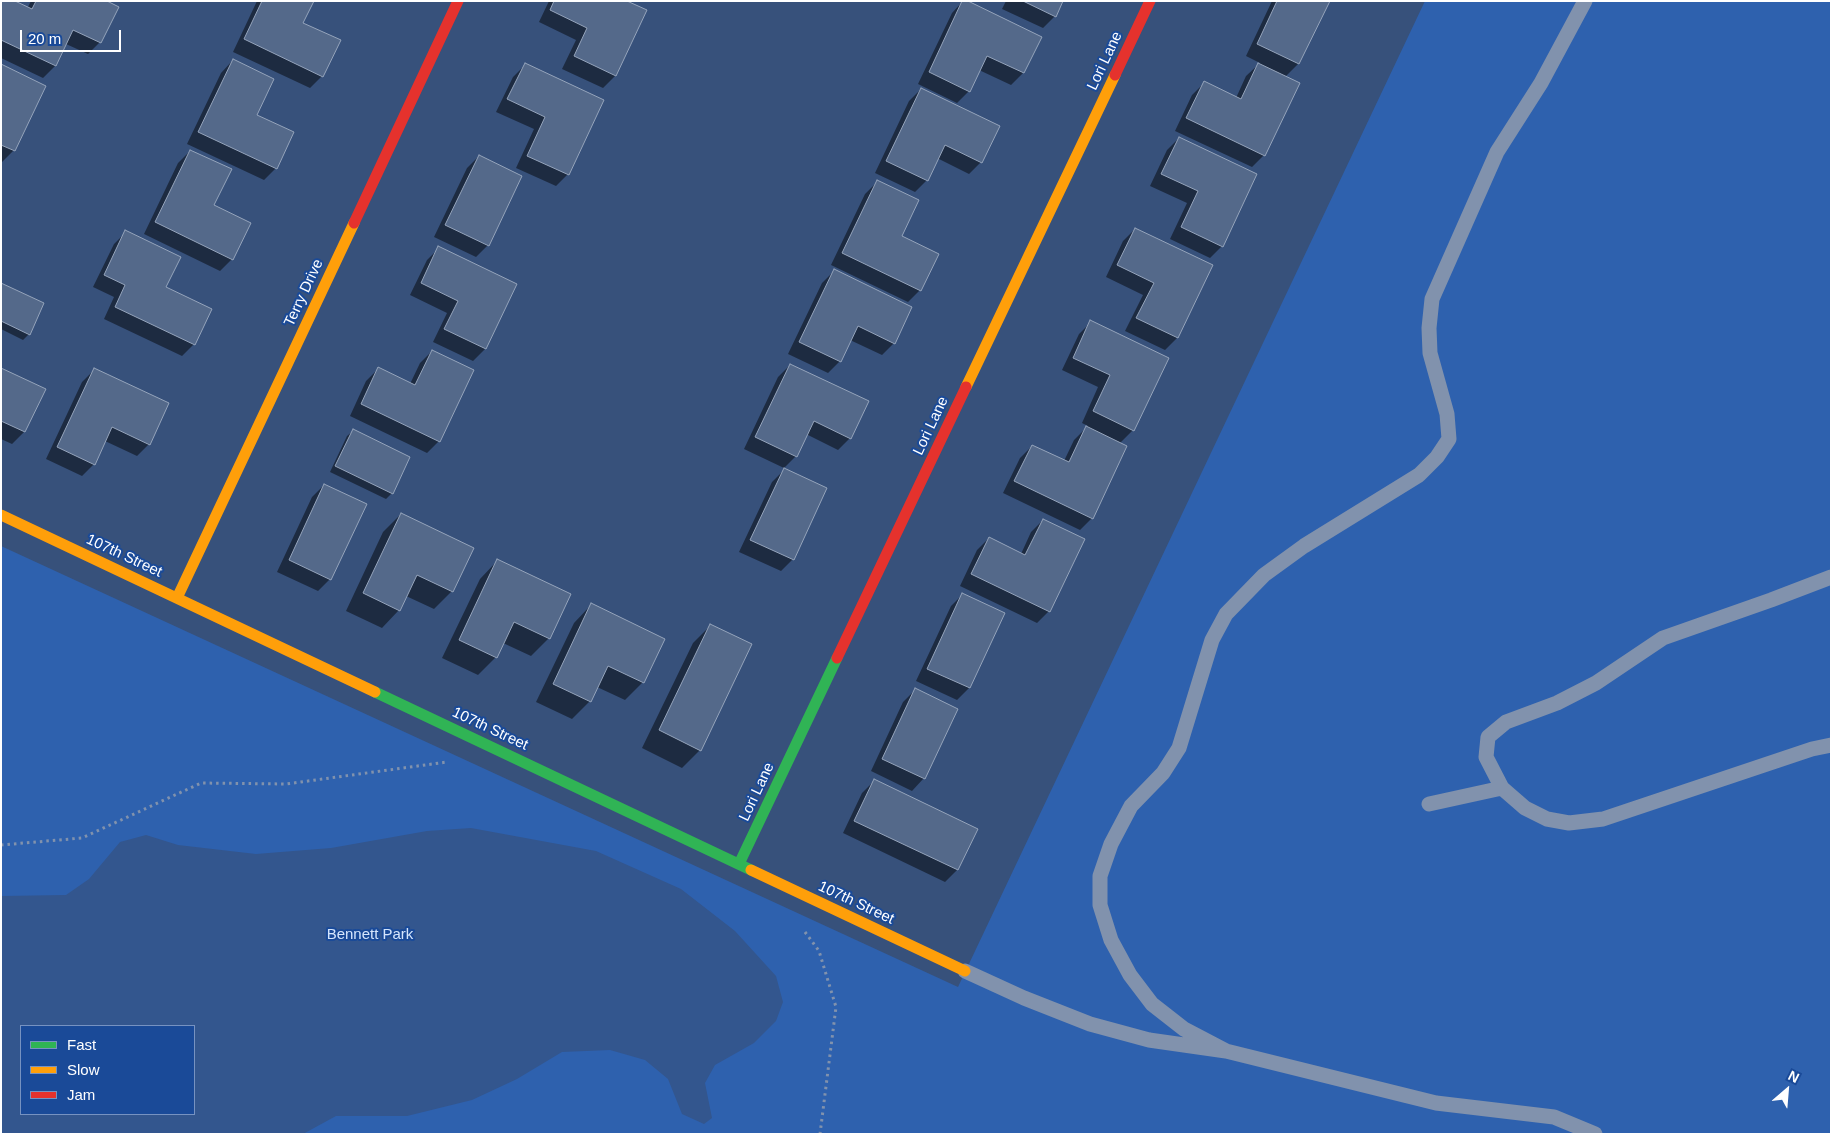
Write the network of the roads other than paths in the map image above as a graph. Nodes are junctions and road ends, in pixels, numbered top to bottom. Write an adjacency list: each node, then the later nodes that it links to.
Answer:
1 (458, 1): 6 (street, Terry Drive)
2 (1150, 1): 10 (street, Lori Lane)
3 (1584, 1): 12 (lane)
4 (1, 515): 6 (street, 107th Street)
5 (1831, 576): 8 (lane)
6 (177, 598): 10 (street, 107th Street)
7 (1831, 746): 8 (lane)
8 (1502, 788): 9 (lane)
9 (1429, 804)
10 (739, 864): 11 (street, 107th Street)
11 (965, 971): 12 (lane)
12 (1226, 1051): 13 (lane)
13 (1595, 1134)

